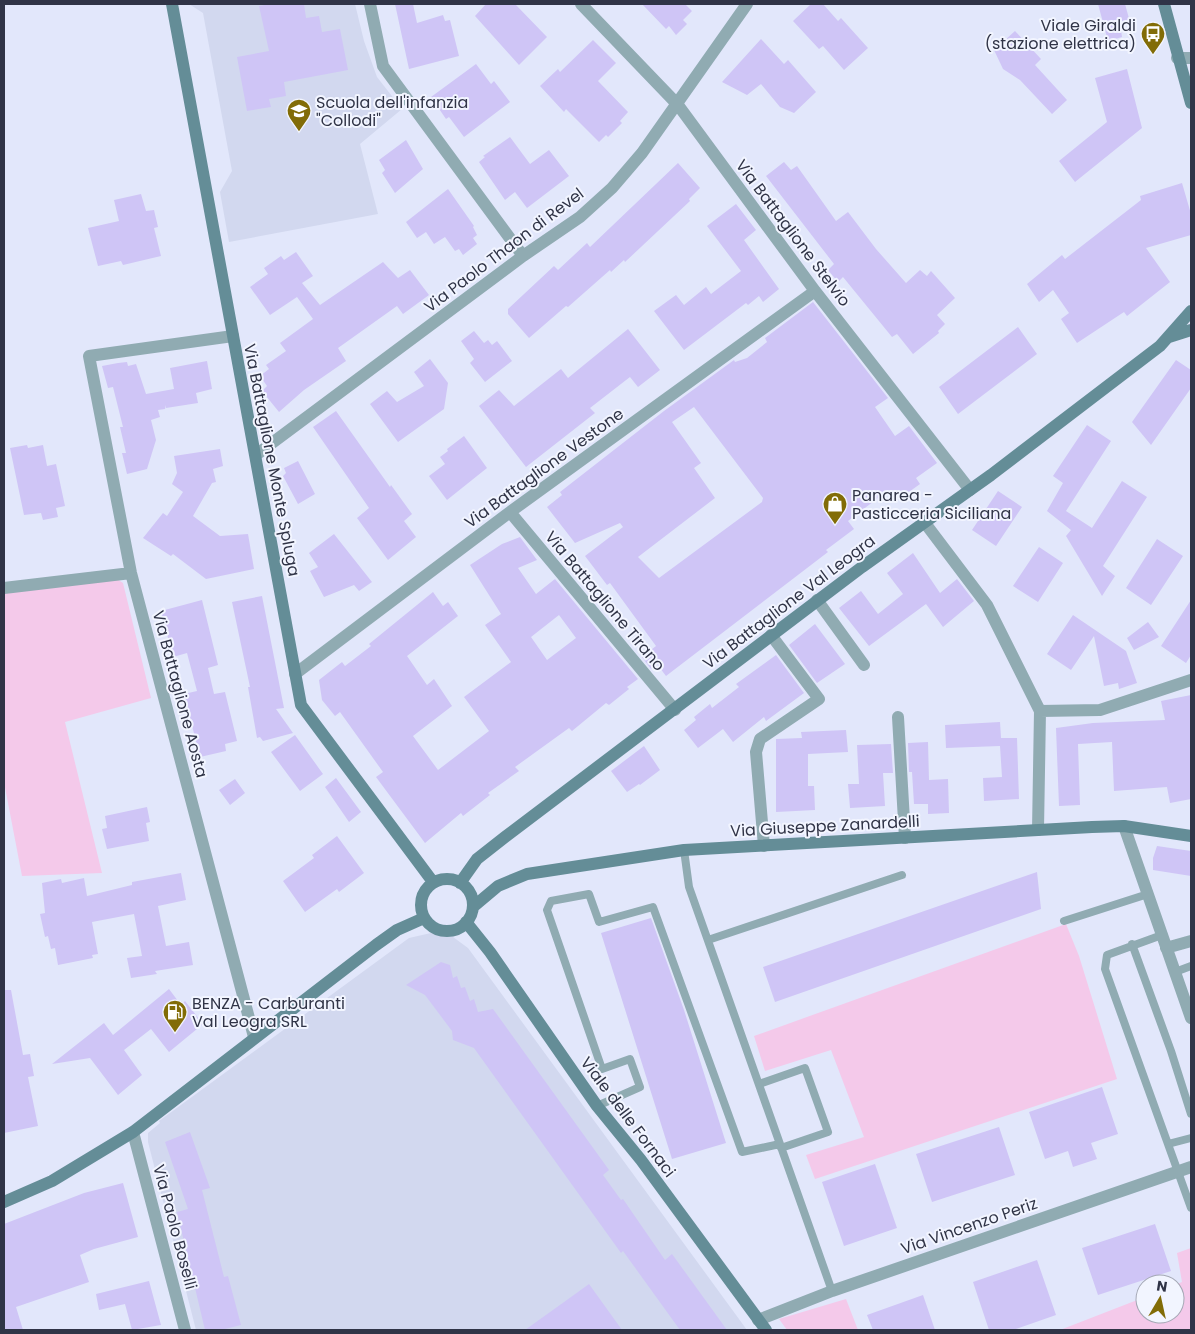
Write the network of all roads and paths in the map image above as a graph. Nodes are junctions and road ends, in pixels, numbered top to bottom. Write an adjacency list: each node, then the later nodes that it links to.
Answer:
1 (172, 4): 14 (street, Via Battaglione Monte Spluga)
2 (370, 4): 10 (street)
3 (581, 4): 9 (street, Via Battaglione Stelvio)
4 (747, 4): 9 (street, Via Paolo Thaon di Revel)
5 (1164, 4): 6 (street)
6 (1177, 58): 7 (street); 8 (street)
7 (1191, 58)
8 (1191, 103)
9 (678, 105): 10 (street, Via Paolo Thaon di Revel); 11 (street, Via Battaglione Stelvio)
10 (523, 256): 16 (street, Via Paolo Thaon di Revel)
11 (815, 291): 17 (street, Via Battaglione Stelvio); 18 (street, Via Battaglione Vestone)
12 (1191, 311): 15 (street, Via Battaglione Val Leogra)
13 (1191, 330): 15 (street, Via Battaglione Val Leogra)
14 (232, 336): 16 (street, Via Battaglione Monte Spluga); 20 (street, Via Battaglione Aosta)
15 (1169, 338): 17 (street, Via Battaglione Val Leogra)
16 (256, 455): 25 (street, Via Battaglione Monte Spluga)
17 (970, 490): 19 (street, Via Battaglione Val Leogra)
18 (510, 512): 25 (street, Via Battaglione Vestone); 27 (street, Via Battaglione Tirano)
19 (925, 523): 22 (street, Via Battaglione Val Leogra); 28 (street)
20 (130, 573): 21 (street); 52 (street, Via Battaglione Aosta)
21 (4, 588)
22 (817, 600): 23 (street, Via Battaglione Val Leogra); 24 (street)
23 (771, 635): 27 (street, Via Battaglione Val Leogra); 34 (street)
24 (864, 665)
25 (295, 674): 37 (street, Via Battaglione Monte Spluga)
26 (1191, 680): 28 (street)
27 (675, 710): 38 (street, Via Battaglione Val Leogra)
28 (1040, 711): 31 (street)
29 (898, 717): 33 (street)
30 (1124, 826): 31 (street, Via Giuseppe Zanardelli); 32 (street, Via Giuseppe Zanardelli); 39 (street)
31 (1038, 830): 33 (street, Via Giuseppe Zanardelli)
32 (1191, 836)
33 (905, 838): 34 (street, Via Giuseppe Zanardelli)
34 (764, 846): 35 (street, Via Giuseppe Zanardelli)
35 (684, 850): 40 (street, Via Giuseppe Zanardelli); 45 (lane)
36 (902, 875): 45 (lane)
37 (433, 882): 38 (street); 41 (street)
38 (460, 883): 40 (street)
39 (1148, 894): 42 (lane); 44 (street)
40 (473, 907): 43 (street)
41 (424, 918): 43 (street); 52 (street)
42 (1064, 921)
43 (466, 922): 54 (street, Viale delle Fornaci)
44 (1162, 935): 47 (lane); 48 (street)
45 (708, 940): 53 (lane)
46 (1191, 941): 48 (street)
47 (1132, 944): 55 (lane); 58 (lane)
48 (1166, 948): 50 (street)
49 (1191, 966): 50 (lane)
50 (1174, 972): 51 (street)
51 (1191, 1018)
52 (254, 1037): 56 (street)
53 (759, 1084): 59 (lane); 59 (lane)
54 (597, 1106): 59 (lane); 65 (street, Viale delle Fornaci)
55 (1191, 1114)
56 (133, 1132): 62 (street); 66 (street, Via Paolo Boselli)
57 (1191, 1138): 58 (lane)
58 (1168, 1144): 61 (lane)
59 (780, 1146): 64 (lane)
60 (1191, 1167): 61 (street, Via Vincenzo Periz)
61 (1177, 1172): 63 (lane); 64 (street, Via Vincenzo Periz)
62 (4, 1202)
63 (1191, 1208)
64 (832, 1291): 65 (street, Via Vincenzo Periz)
65 (762, 1325)
66 (185, 1330)

